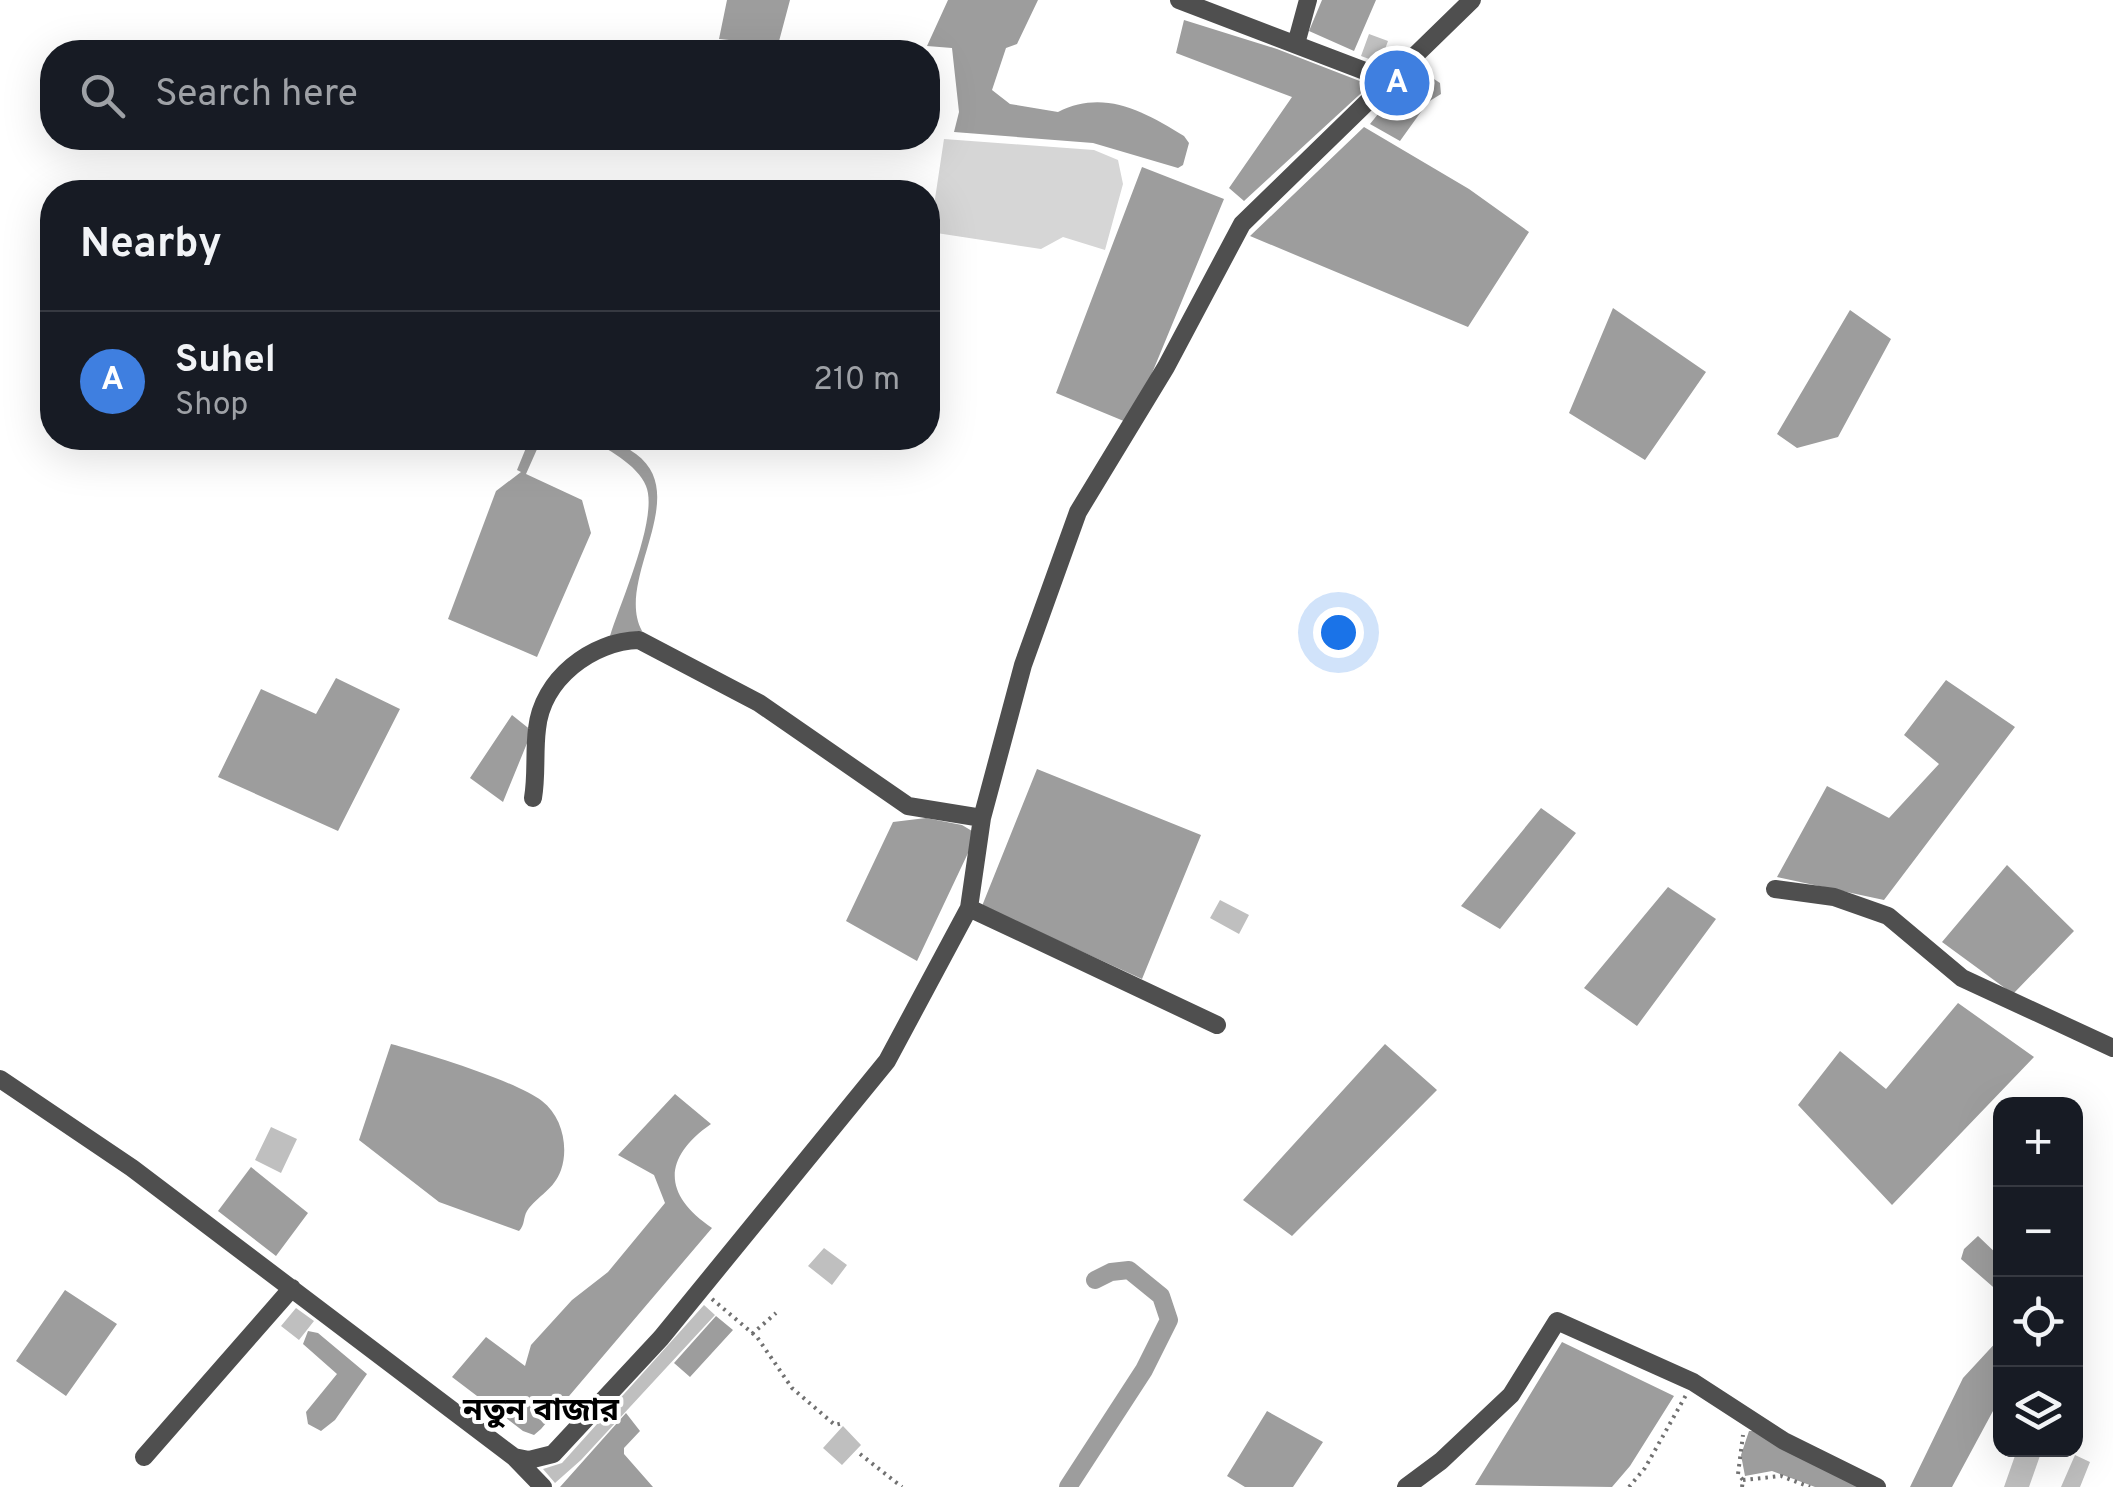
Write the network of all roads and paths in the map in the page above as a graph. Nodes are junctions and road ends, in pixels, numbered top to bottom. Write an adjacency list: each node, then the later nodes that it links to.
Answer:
1 (1179, 0): 4 (street)
2 (1308, 0): 4 (street)
3 (1472, 0): 5 (street)
4 (1296, 44): 5 (street)
5 (1391, 81): 7 (street)
6 (533, 798): 7 (street)
7 (982, 818): 9 (street)
8 (1776, 889): 11 (street)
9 (969, 908): 10 (street); 13 (street)
10 (1217, 1025)
11 (2113, 1048)
12 (0, 1079): 14 (street)
13 (704, 1287): 16 (path); 22 (street)
14 (292, 1288): 21 (street); 22 (street)
15 (776, 1313): 16 (path)
16 (752, 1334): 18 (path)
17 (1692, 1382): 19 (street); 26 (street); 27 (path)
18 (843, 1423)
19 (1758, 1424): 23 (path); 30 (street)
20 (860, 1454): 25 (path)
21 (144, 1457)
22 (514, 1457): 24 (street)
23 (1743, 1480): 28 (path); 29 (path)
24 (543, 1487)
25 (902, 1487)
26 (1406, 1487)
27 (1629, 1487)
28 (1742, 1487)
29 (1810, 1487)
30 (1877, 1487)

